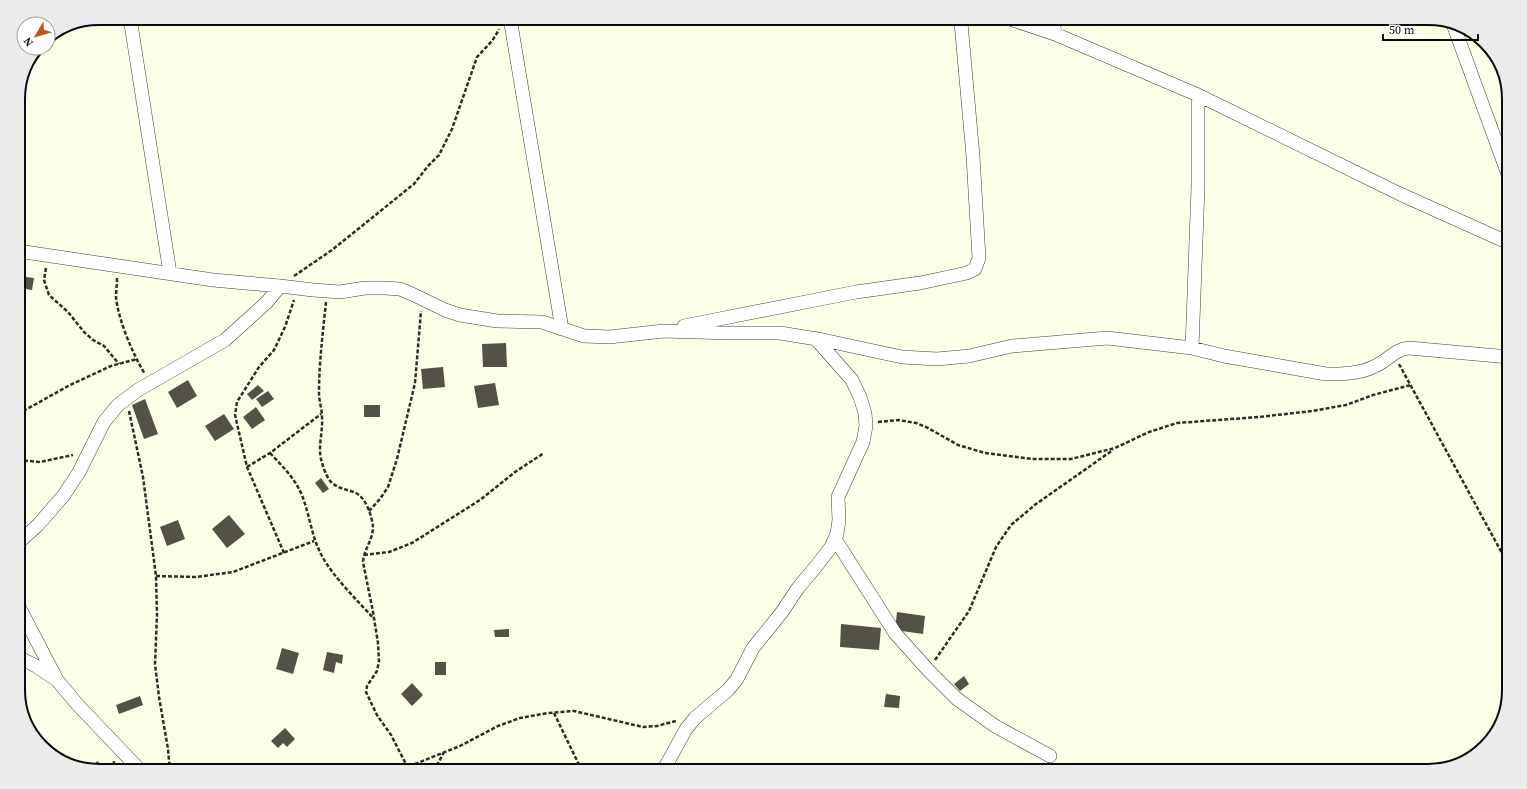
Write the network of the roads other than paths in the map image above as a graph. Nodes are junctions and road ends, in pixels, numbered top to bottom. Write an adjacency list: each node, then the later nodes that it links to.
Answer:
1 (131, 25): 12 (street)
2 (511, 25): 14 (street)
3 (961, 25): 15 (street)
4 (1028, 25): 7 (street)
5 (1054, 25): 7 (street)
6 (1455, 31): 9 (street)
7 (1056, 34): 8 (street)
8 (1198, 95): 10 (street); 17 (street)
9 (1502, 158)
10 (1502, 240)
11 (25, 252): 12 (street)
12 (170, 273): 13 (street)
13 (280, 286): 14 (street); 19 (street)
14 (562, 329): 15 (street)
15 (664, 331): 16 (street)
16 (815, 338): 17 (street); 20 (street)
17 (1192, 348): 18 (street)
18 (1502, 356)
19 (25, 537)
20 (835, 539): 24 (street); 26 (street)
21 (25, 618): 23 (street)
22 (25, 660): 23 (street)
23 (57, 680): 25 (street)
24 (1050, 756)
25 (134, 764)
26 (667, 764)

